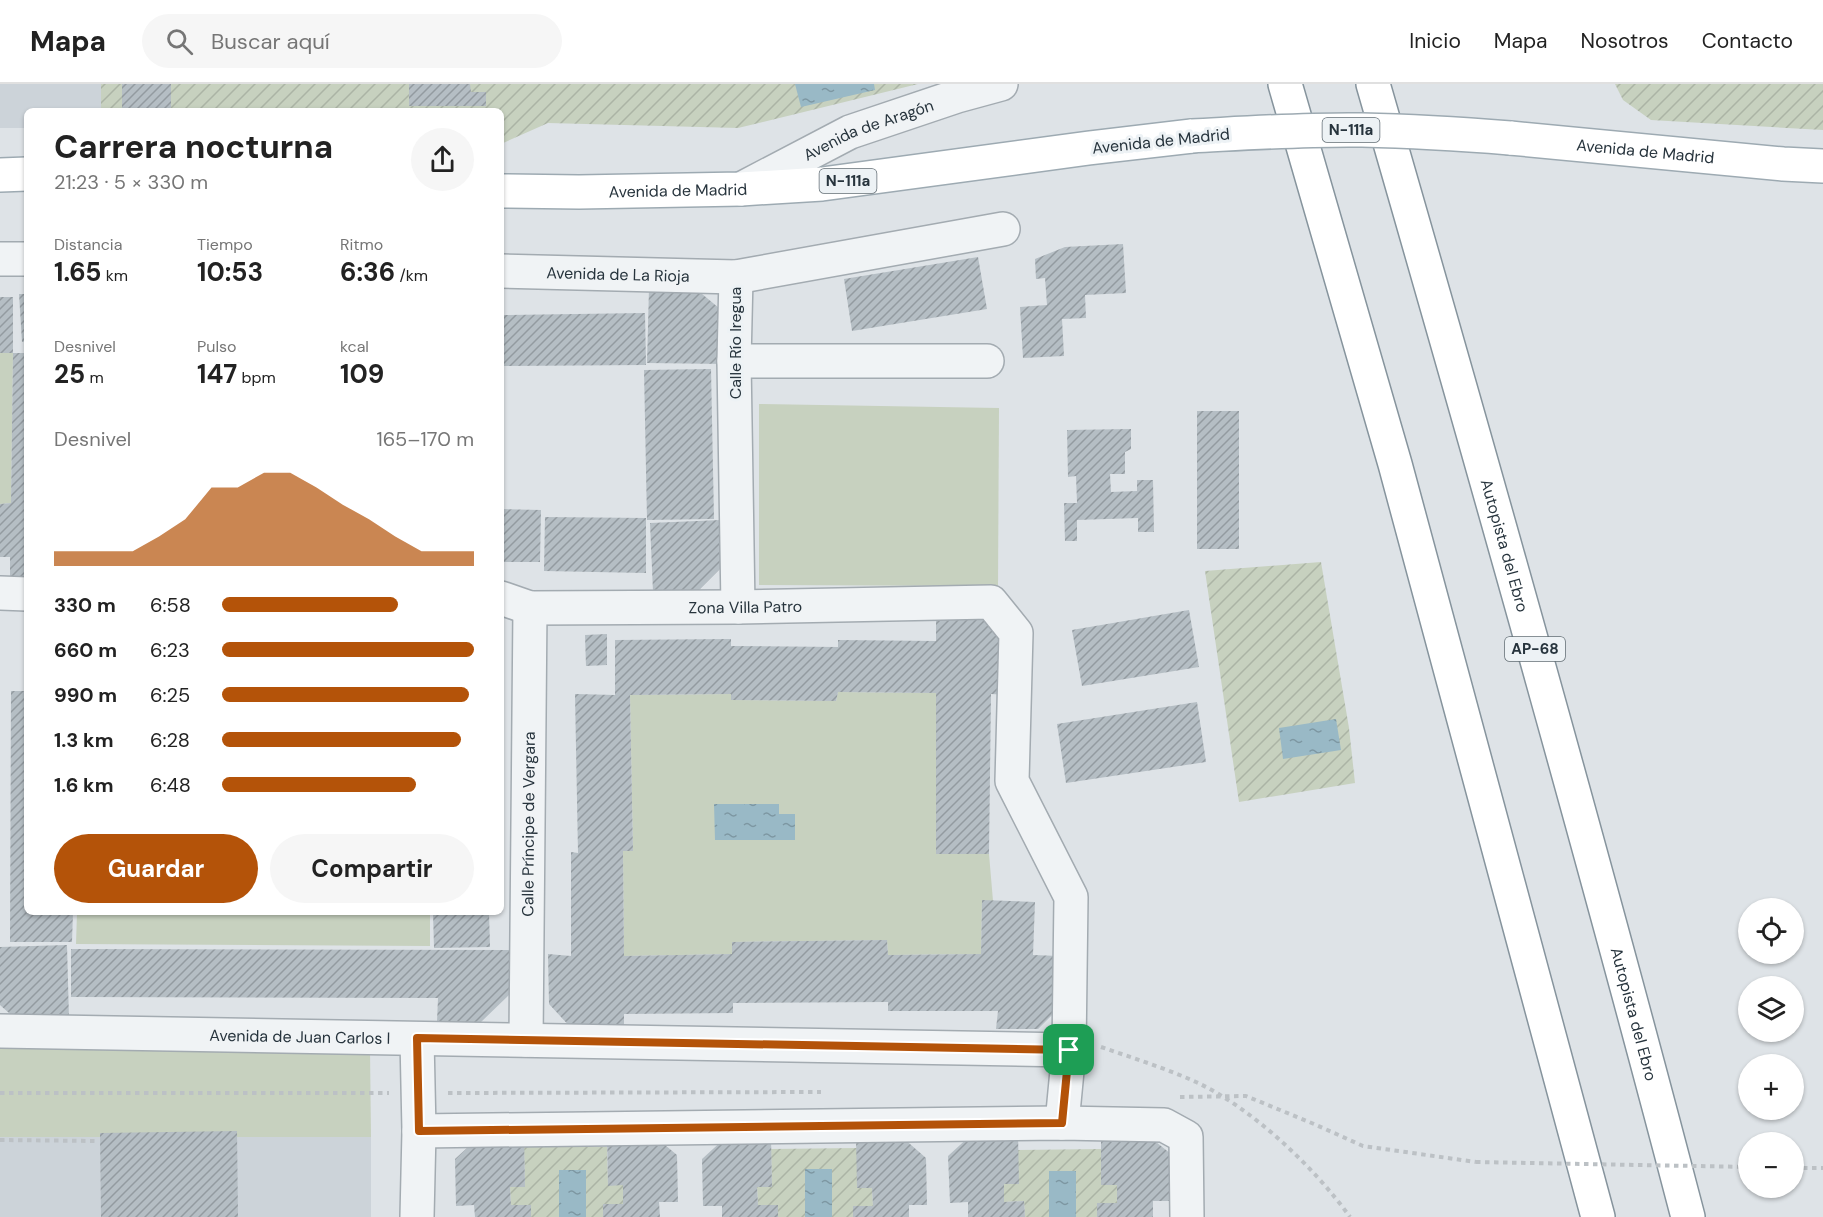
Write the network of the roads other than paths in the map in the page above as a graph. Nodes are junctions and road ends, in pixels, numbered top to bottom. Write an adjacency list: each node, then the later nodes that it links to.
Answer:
1 (1001, 84): 7 (street, Avenida de Aragón)
2 (1285, 84): 28 (main road)
3 (1373, 84): 29 (main road, Autopista del Ebro / AP-68)
4 (1823, 166): 7 (main road, Avenida de Madrid / N-111a, bridge)
5 (24, 174): 6 (main road)
6 (0, 175)
7 (741, 189): 8 (main road, Avenida de Madrid / N-111a)
8 (504, 191)
9 (1003, 229): 13 (street, Calle Río Iregua)
10 (0, 259): 11 (street)
11 (24, 259)
12 (504, 271): 13 (street, Avenida de La Rioja)
13 (736, 277): 14 (street, Calle Río Iregua)
14 (734, 361): 15 (street); 19 (street, Calle Río Iregua)
15 (987, 361)
16 (0, 593): 17 (street)
17 (24, 594)
18 (515, 603): 19 (street, Zona Villa Patro); 22 (street, Calle Príncipe de Vergara)
19 (738, 608): 23 (street, Zona Villa Patro)
20 (0, 1031): 21 (street, Avenida de Juan Carlos I)
21 (417, 1038): 22 (street, Avenida de Juan Carlos I); 25 (street)
22 (526, 1040): 23 (street, Avenida de Juan Carlos I)
23 (1069, 1050): 24 (street)
24 (1062, 1123): 25 (street); 27 (street)
25 (419, 1131): 26 (street)
26 (417, 1217)
27 (1187, 1217)
28 (1598, 1217)
29 (1688, 1217)

